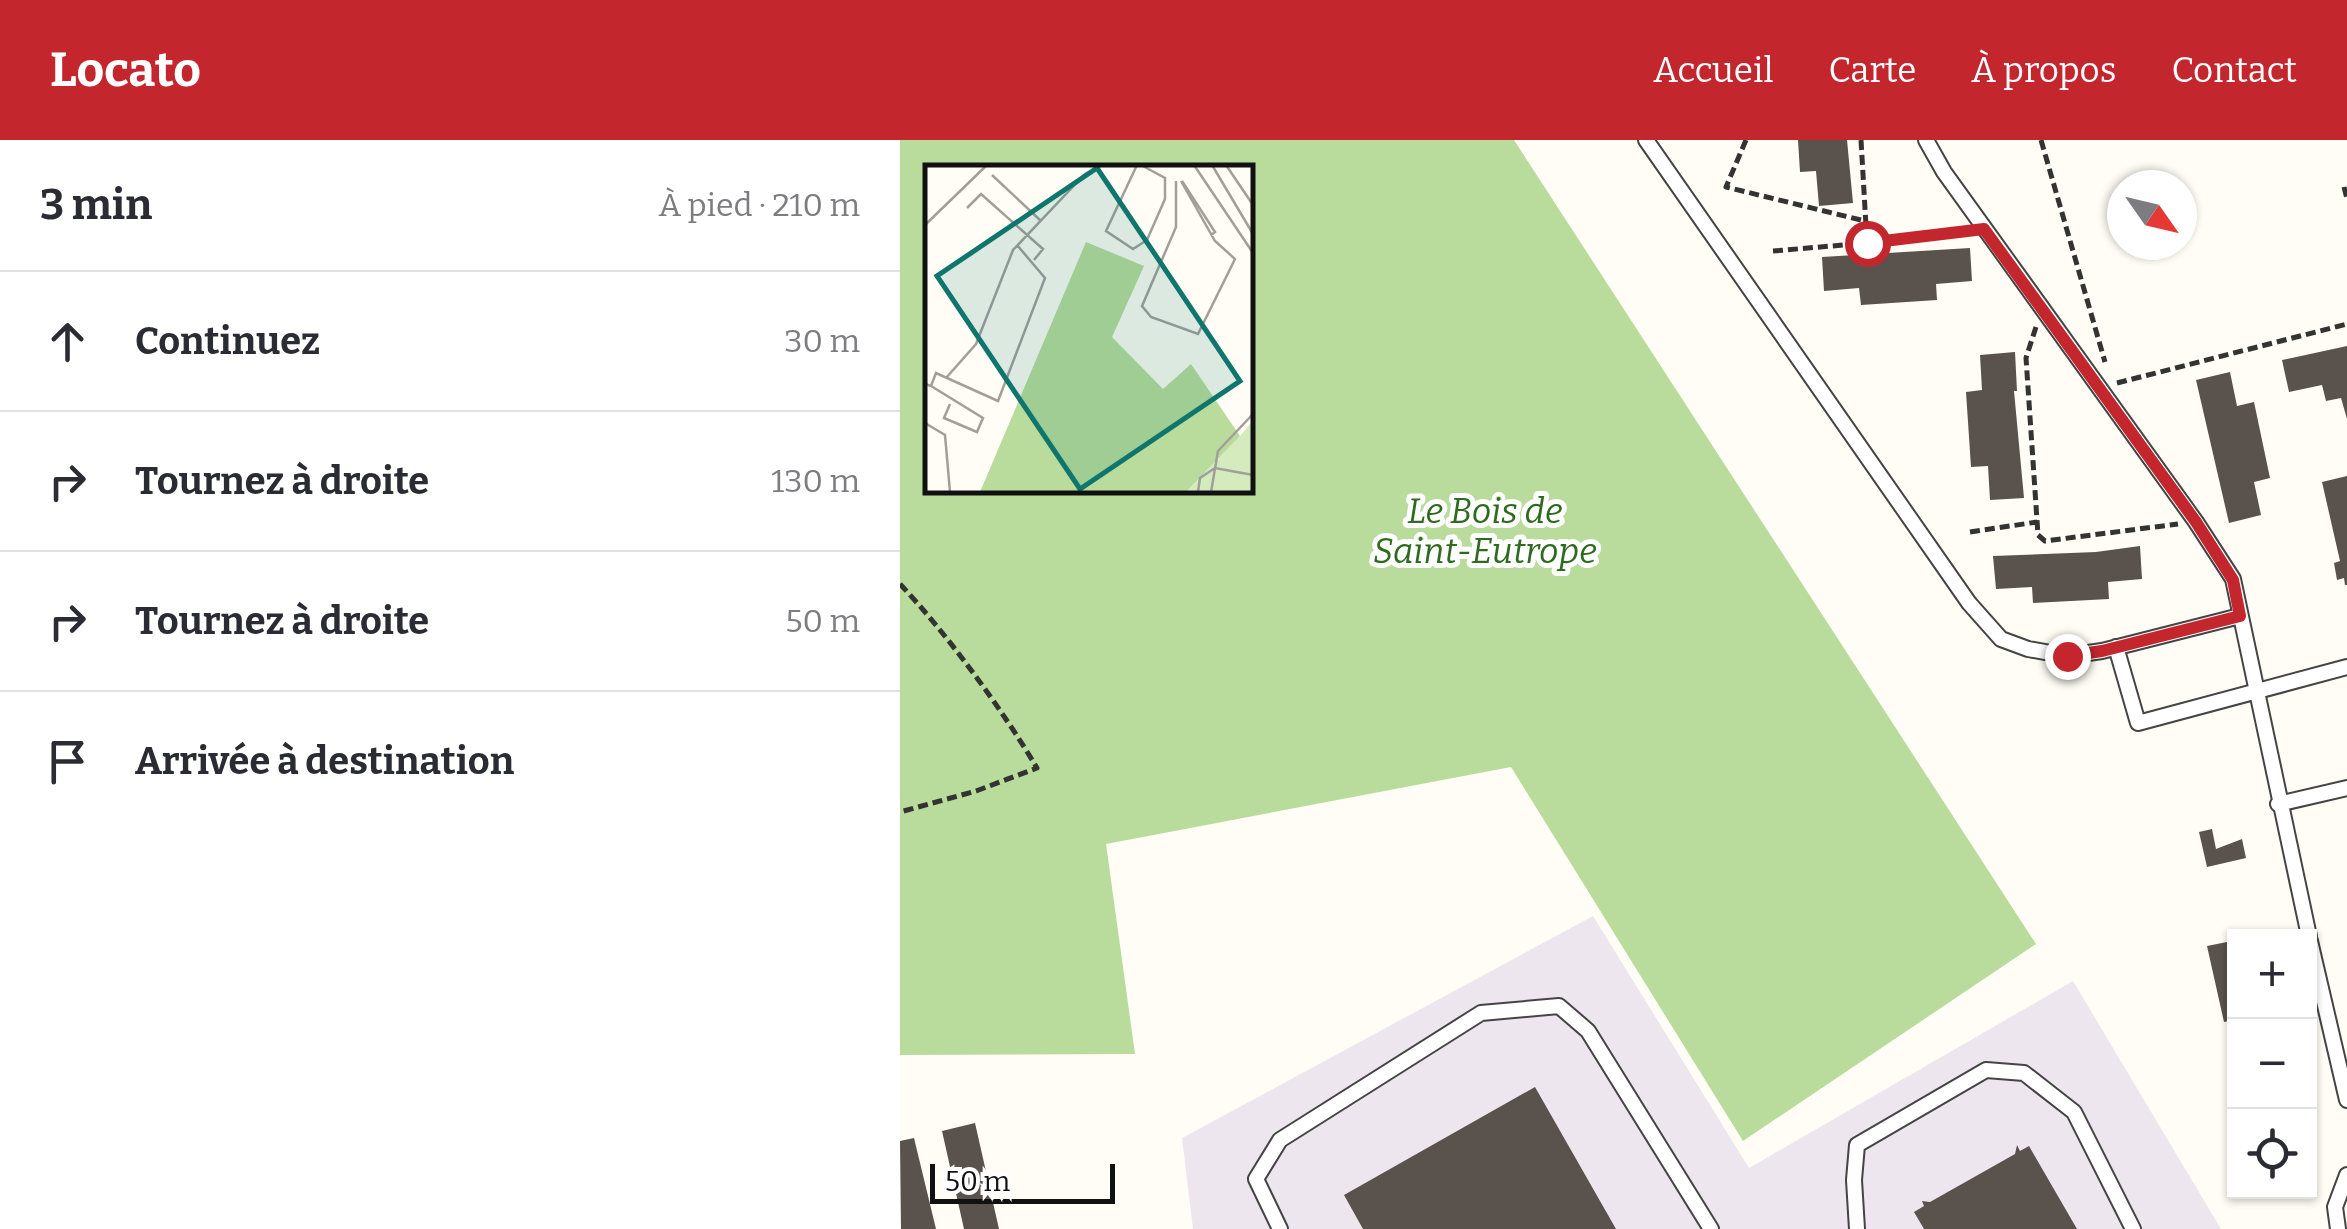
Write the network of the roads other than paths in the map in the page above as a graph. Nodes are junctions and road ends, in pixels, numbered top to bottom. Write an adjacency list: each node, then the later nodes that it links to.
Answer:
1 (1646, 140): 4 (lane)
2 (1926, 140): 3 (lane)
3 (2240, 616): 4 (lane); 6 (lane)
4 (2116, 647): 6 (lane)
5 (2347, 666): 6 (lane)
6 (2255, 689): 8 (lane)
7 (2347, 788): 8 (lane)
8 (2278, 804): 9 (lane)
9 (2307, 929)
10 (2317, 973): 11 (lane)
11 (2347, 1100)
12 (2347, 1175): 17 (lane)
13 (1280, 1229): 14 (lane)
14 (1711, 1229)
15 (1856, 1229): 16 (lane)
16 (2133, 1229)
17 (2338, 1229)

